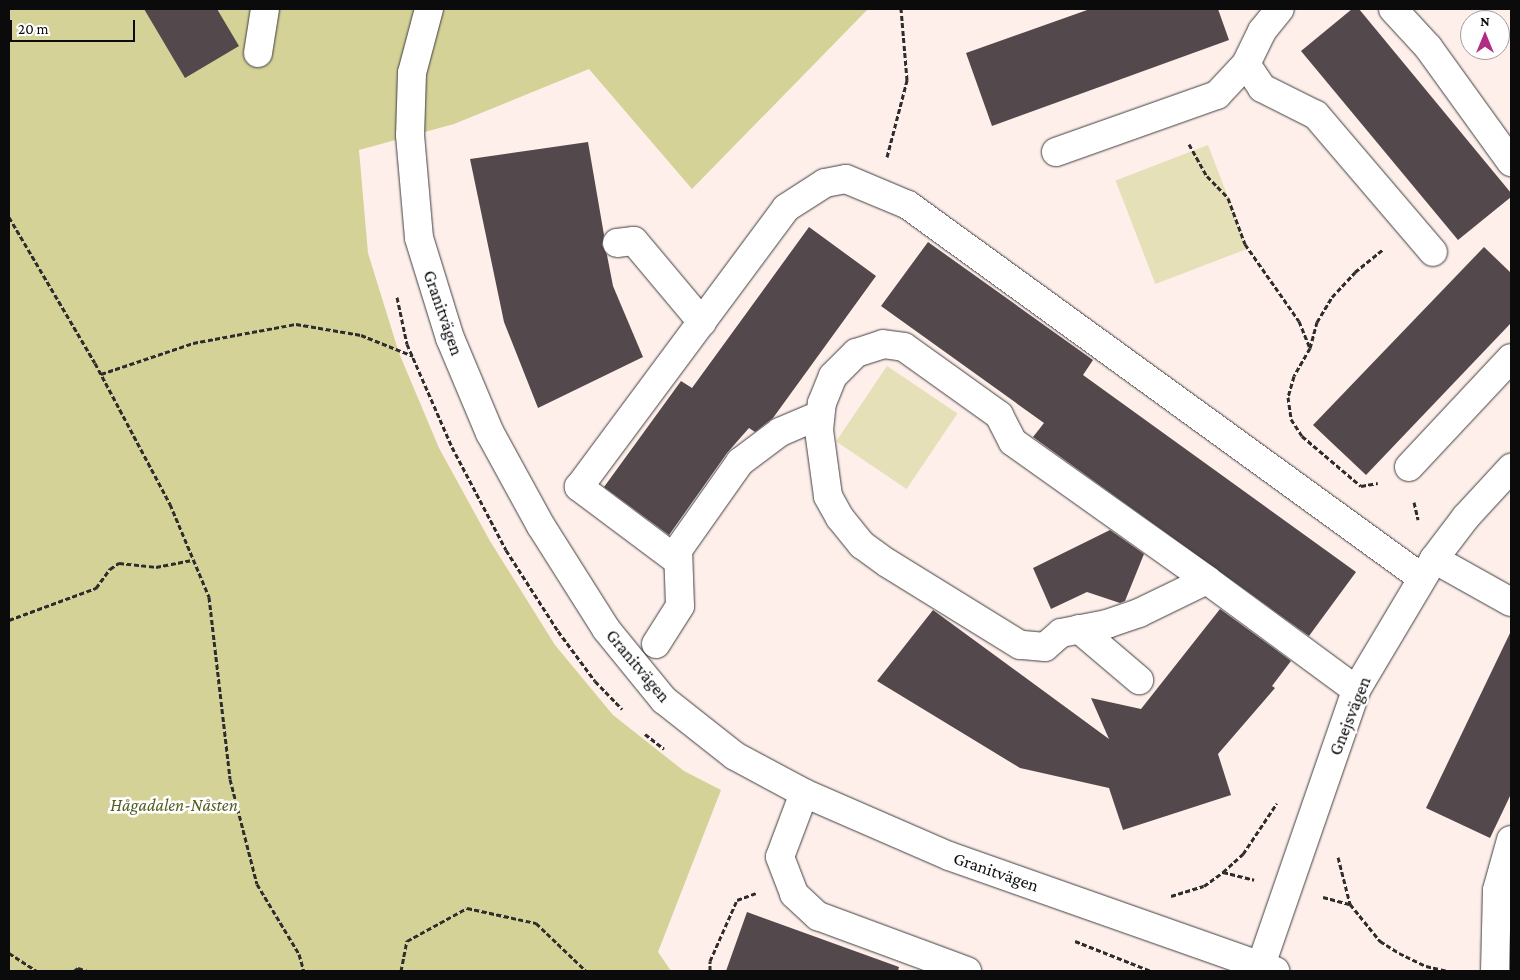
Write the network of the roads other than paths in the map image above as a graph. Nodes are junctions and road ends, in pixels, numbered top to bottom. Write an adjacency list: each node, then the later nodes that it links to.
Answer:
1 (265, 9): 5 (street)
2 (429, 9): 24 (street, Granitvägen)
3 (1280, 9): 6 (street)
4 (1393, 9): 8 (street)
5 (258, 53)
6 (1246, 64): 7 (street); 10 (street)
7 (1056, 152)
8 (1511, 162)
9 (616, 243): 11 (street)
10 (1433, 252)
11 (702, 322): 16 (street); 17 (street)
12 (1511, 358): 14 (street)
13 (820, 415): 16 (street); 18 (street); 20 (street)
14 (1408, 467)
15 (1508, 480): 17 (street, Gnejsvägen)
16 (678, 560): 21 (street)
17 (1428, 568): 19 (street); 23 (street, Gnejsvägen)
18 (1207, 580): 20 (street); 23 (street)
19 (1511, 602)
20 (1079, 629): 22 (street)
21 (656, 644)
22 (1139, 680)
23 (1356, 690): 26 (street, Gnejsvägen)
24 (804, 793): 26 (street, Granitvägen); 27 (street)
25 (1511, 840): 28 (street)
26 (1268, 969)
27 (967, 971)
28 (1495, 971)

